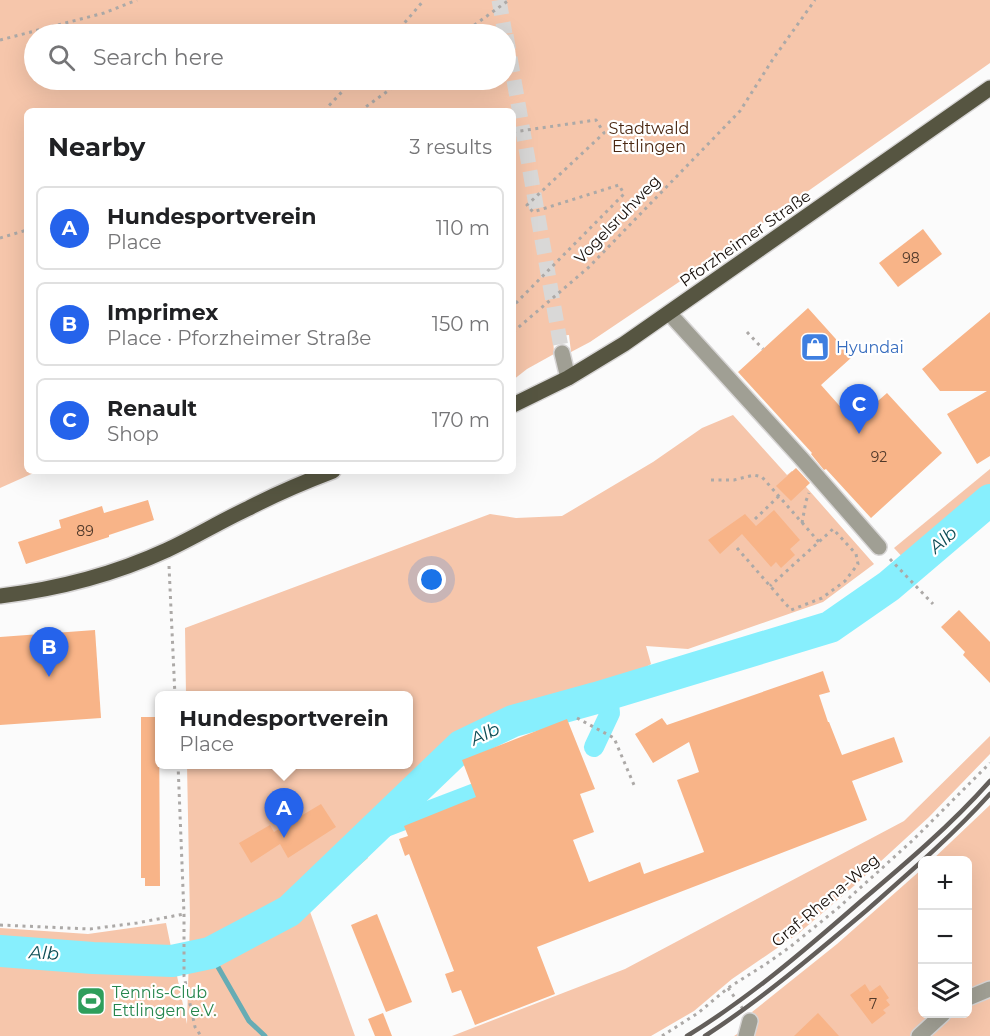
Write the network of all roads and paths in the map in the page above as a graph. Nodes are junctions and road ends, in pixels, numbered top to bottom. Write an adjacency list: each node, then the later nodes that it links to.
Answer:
1 (137, 0): 5 (path)
2 (424, 0): 6 (path)
3 (509, 0): 7 (path)
4 (815, 0): 20 (path, Vogelsruhweg)
5 (62, 24)
6 (404, 24)
7 (476, 24)
8 (24, 34): 9 (path)
9 (0, 40)
10 (990, 88): 19 (main road, Pforzheimer Straße)
11 (344, 90): 13 (path)
12 (389, 90): 14 (path)
13 (327, 108)
14 (364, 108)
15 (516, 132): 18 (path)
16 (24, 231): 17 (path)
17 (0, 238)
18 (516, 303)
19 (669, 313): 24 (main road, Pforzheimer Straße); 28 (street)
20 (516, 329)
21 (747, 332): 22 (path)
22 (763, 349)
23 (562, 352): 24 (street)
24 (567, 378): 25 (main road, Pforzheimer Straße)
25 (516, 404)
26 (325, 474): 38 (main road)
27 (711, 480): 29 (path)
28 (820, 480): 31 (path); 33 (street)
29 (779, 496): 30 (path); 31 (path)
30 (755, 519)
31 (802, 523): 32 (path)
32 (819, 542): 37 (path); 37 (path)
33 (879, 547)
34 (737, 548): 37 (path)
35 (169, 563): 40 (path)
36 (897, 567): 39 (path)
37 (770, 585)
38 (0, 596)
39 (933, 604)
40 (175, 691)
41 (577, 718): 44 (path)
42 (990, 763): 47 (path, Graf-Rhena-Weg)
43 (178, 769): 45 (path)
44 (634, 785)
45 (184, 914): 46 (path); 52 (path)
46 (0, 925)
47 (728, 988): 51 (path); 53 (path, Graf-Rhena-Weg)
48 (990, 989): 49 (street)
49 (972, 996)
50 (939, 1018): 55 (street)
51 (750, 1021): 54 (street)
52 (201, 1036)
53 (662, 1036)
54 (746, 1036)
55 (919, 1036)

